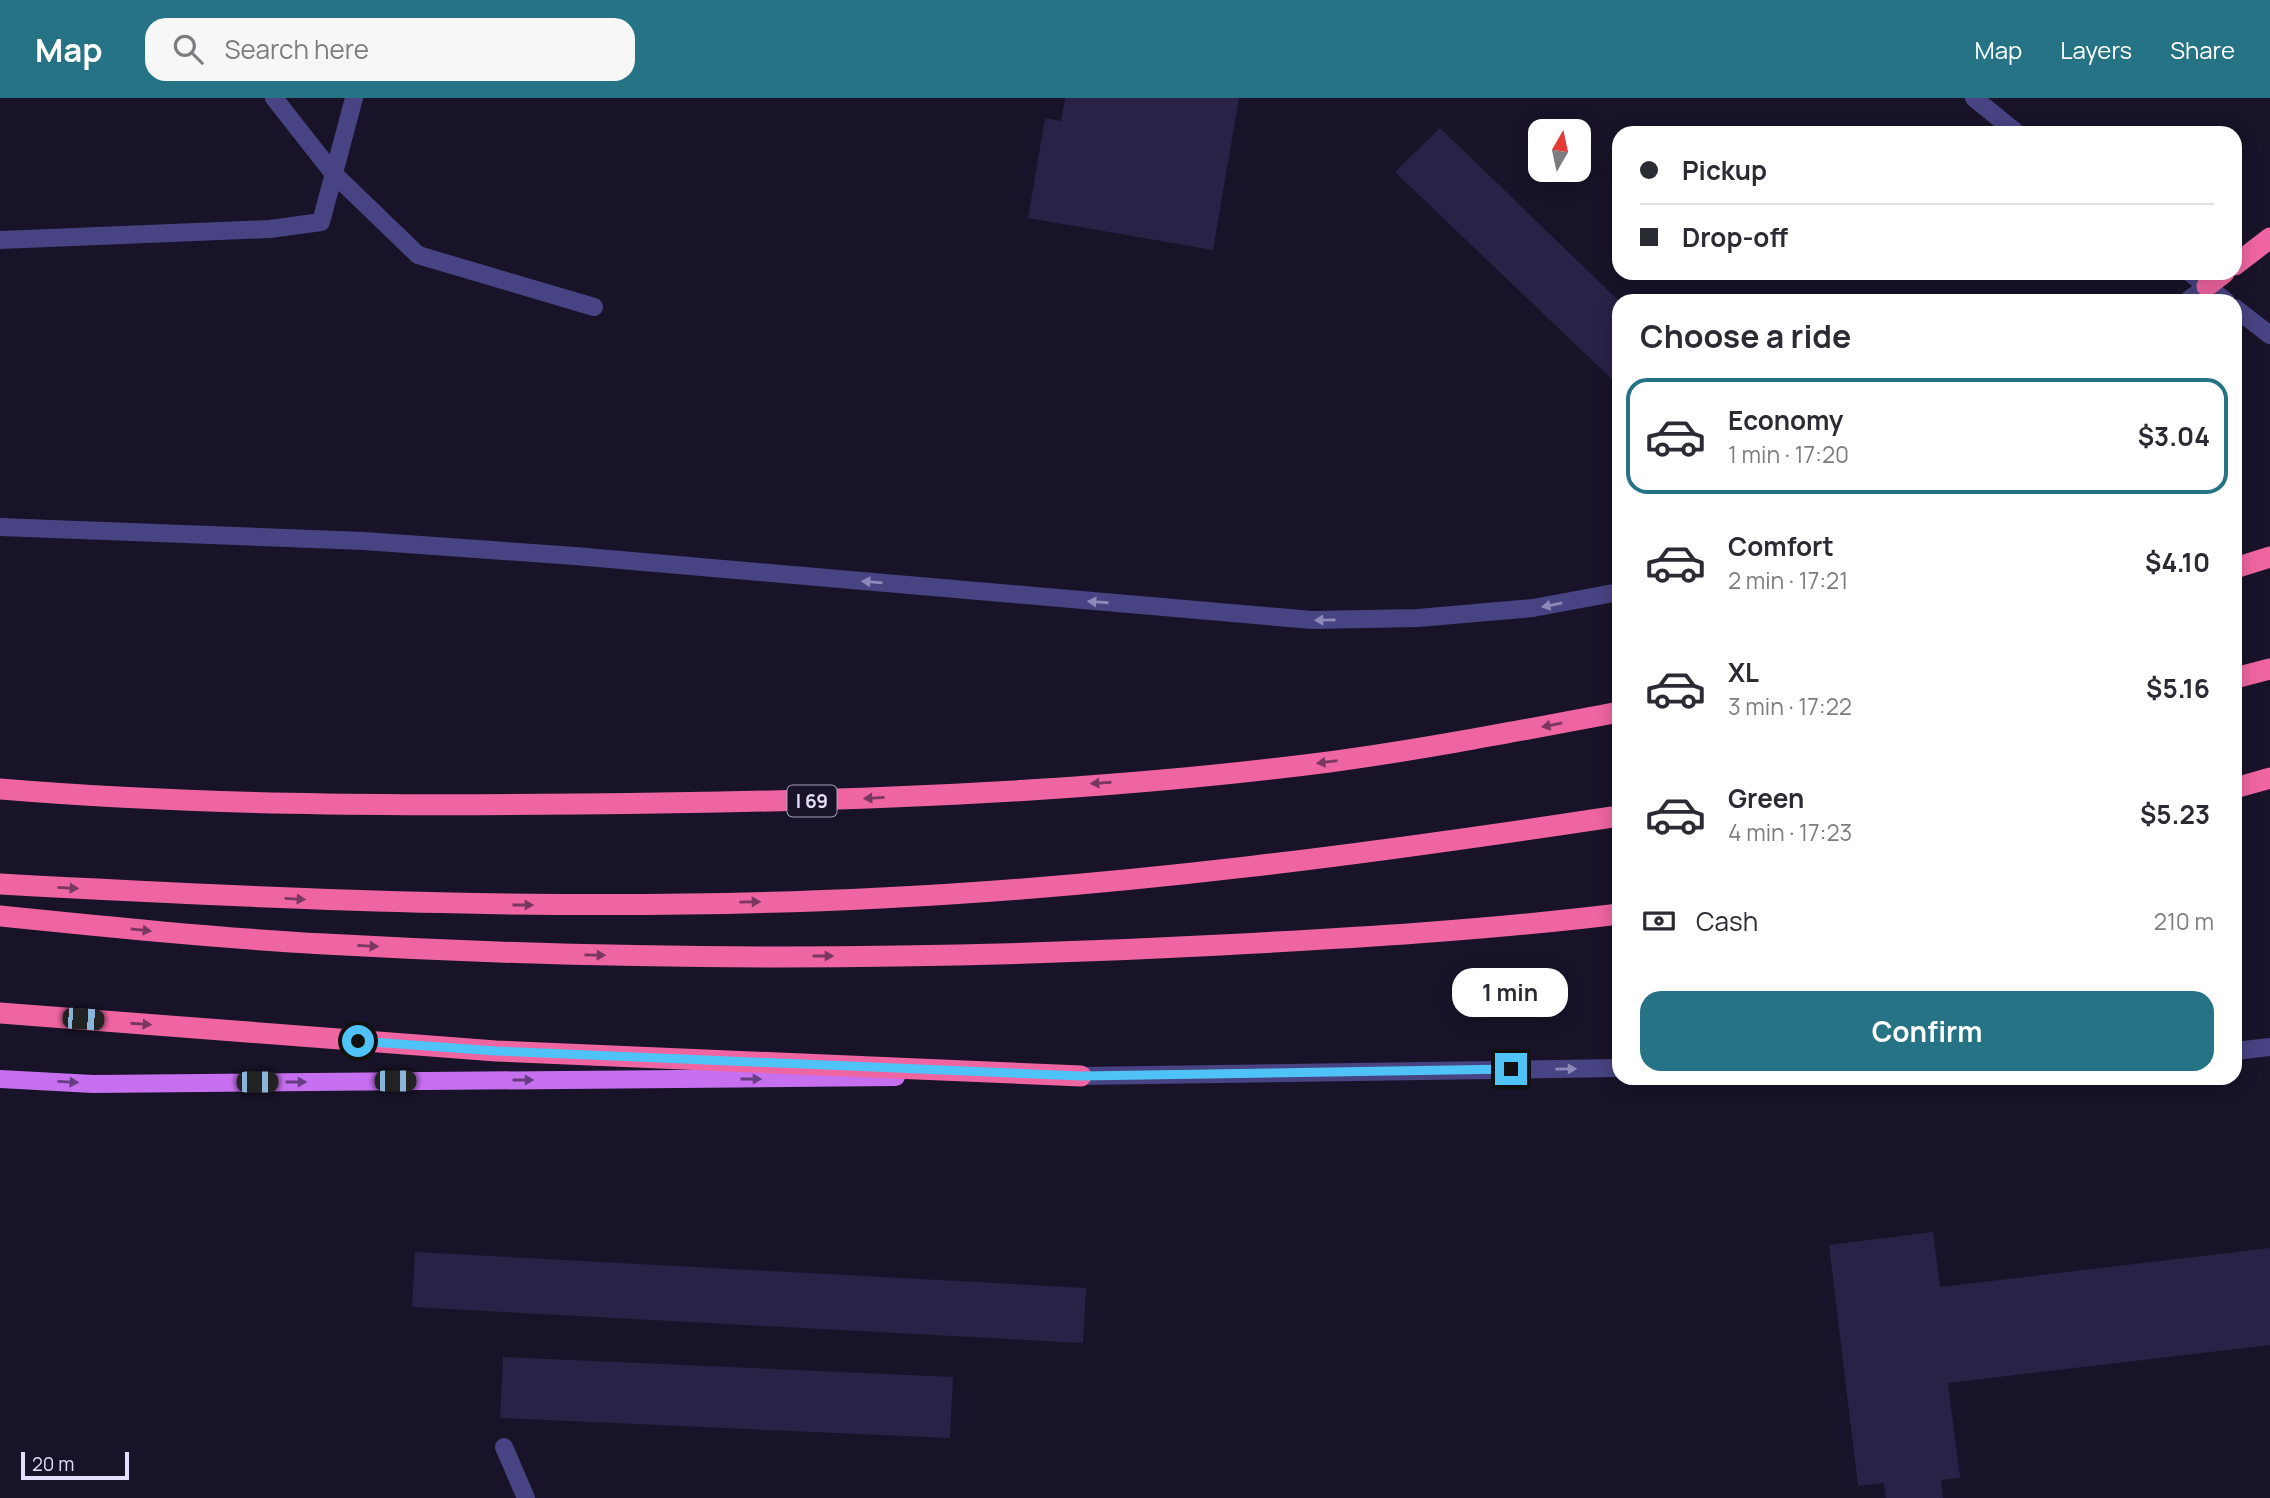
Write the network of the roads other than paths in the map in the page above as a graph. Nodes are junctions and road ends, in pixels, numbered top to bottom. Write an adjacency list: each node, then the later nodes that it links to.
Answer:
1 (274, 98): 5 (street)
2 (354, 98): 5 (street)
3 (1974, 98): 4 (street)
4 (2008, 126)
5 (333, 173): 7 (street); 11 (street)
6 (2270, 238): 8 (highway)
7 (0, 240)
8 (2242, 260)
9 (2199, 280): 10 (street)
10 (2217, 294)
11 (594, 307)
12 (2242, 313): 13 (street)
13 (2270, 335)
14 (0, 527): 17 (street, one-way to 14)
15 (2270, 557): 16 (highway)
16 (2242, 566)
17 (1612, 593)
18 (2270, 669): 19 (highway)
19 (2242, 676)
20 (1612, 713): 23 (highway, I 69, one-way to 23)
21 (2270, 778): 22 (highway)
22 (2242, 786)
23 (0, 789)
24 (1612, 817): 25 (highway, one-way to 24)
25 (0, 884)
26 (1612, 915): 27 (highway, one-way to 26)
27 (0, 916)
28 (0, 1013): 32 (highway, one-way to 32)
29 (2270, 1047): 30 (street)
30 (2242, 1050)
31 (1612, 1068): 32 (street, one-way to 31)
32 (1081, 1076): 33 (main road, one-way to 32)
33 (0, 1079)
34 (503, 1447): 35 (street)
35 (526, 1498)

